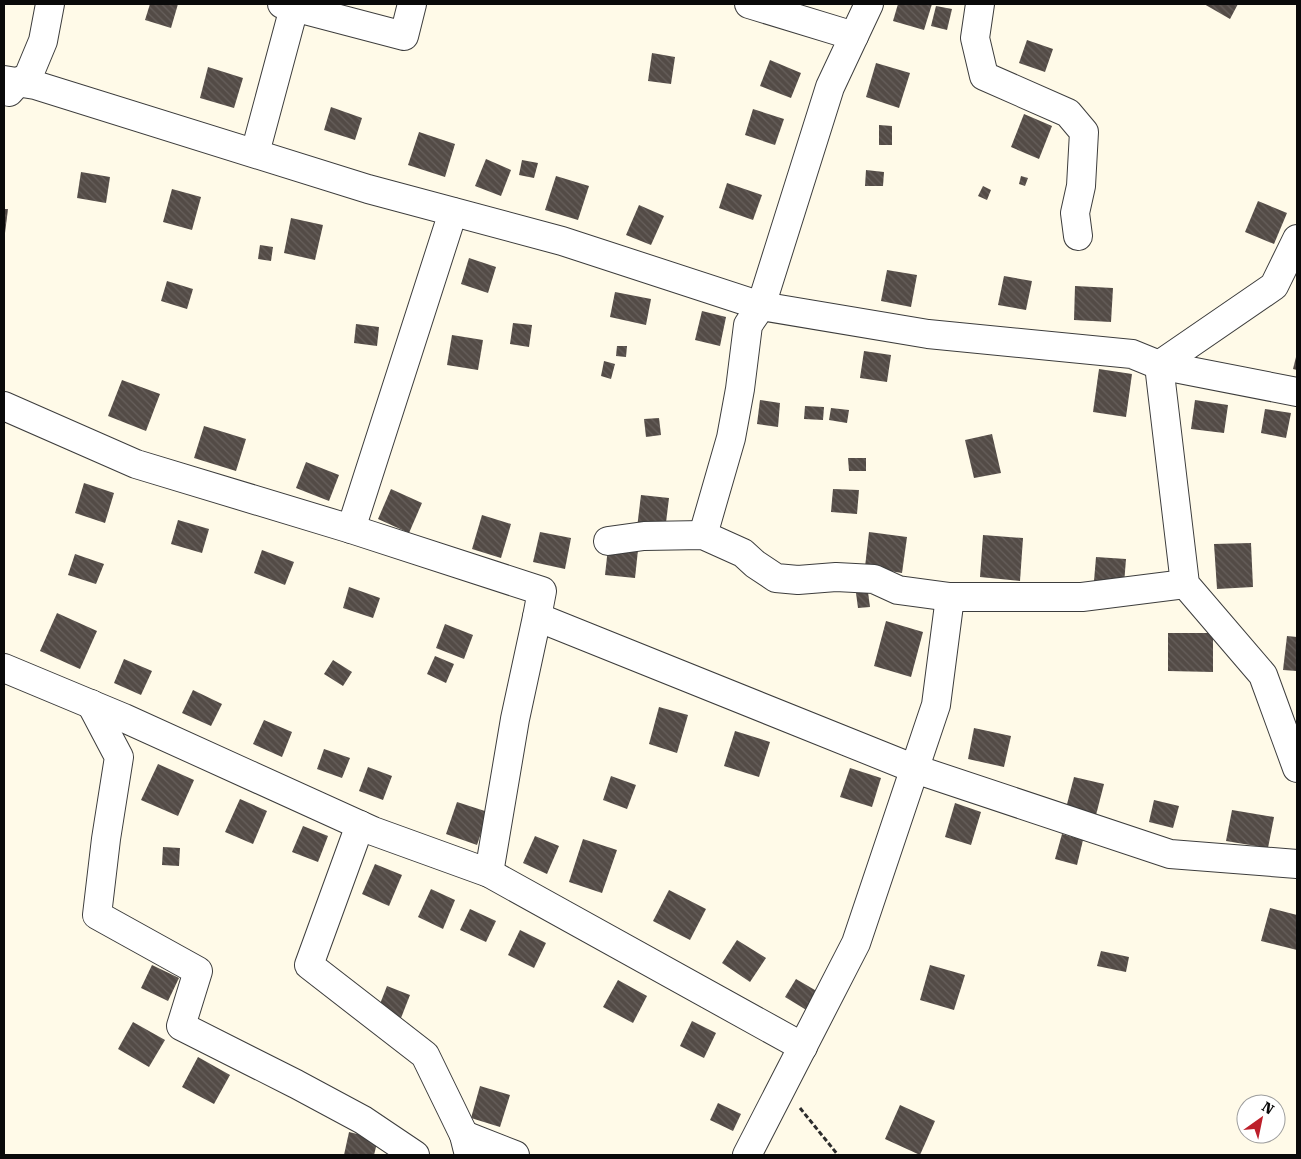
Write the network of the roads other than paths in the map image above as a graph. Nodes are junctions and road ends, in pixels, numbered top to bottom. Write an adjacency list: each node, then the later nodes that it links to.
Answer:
1 (50, 4): 8 (street)
2 (412, 4): 6 (street)
3 (749, 4): 7 (street)
4 (869, 4): 7 (street)
5 (980, 4): 11 (street)
6 (290, 5): 9 (street)
7 (854, 36): 13 (street)
8 (8, 87): 9 (street)
9 (255, 153): 10 (street)
10 (454, 212): 13 (street); 17 (street)
11 (1078, 236)
12 (1297, 239): 14 (street)
13 (760, 306): 14 (street); 18 (street)
14 (1158, 365): 15 (street); 20 (street)
15 (1297, 392)
16 (4, 406): 17 (street)
17 (351, 529): 22 (street)
18 (703, 535): 19 (street); 21 (street)
19 (608, 542)
20 (1185, 584): 21 (street); 25 (street)
21 (950, 597): 26 (street)
22 (537, 617): 26 (street); 29 (street)
23 (4, 668): 24 (street)
24 (91, 704): 27 (street); 32 (street)
25 (1297, 768)
26 (915, 770): 28 (street); 30 (street)
27 (360, 825): 29 (street); 31 (street)
28 (1297, 864)
29 (489, 873): 30 (street)
30 (804, 1047): 34 (street)
31 (467, 1145): 33 (street)
32 (415, 1155)
33 (515, 1155)
34 (747, 1155)

